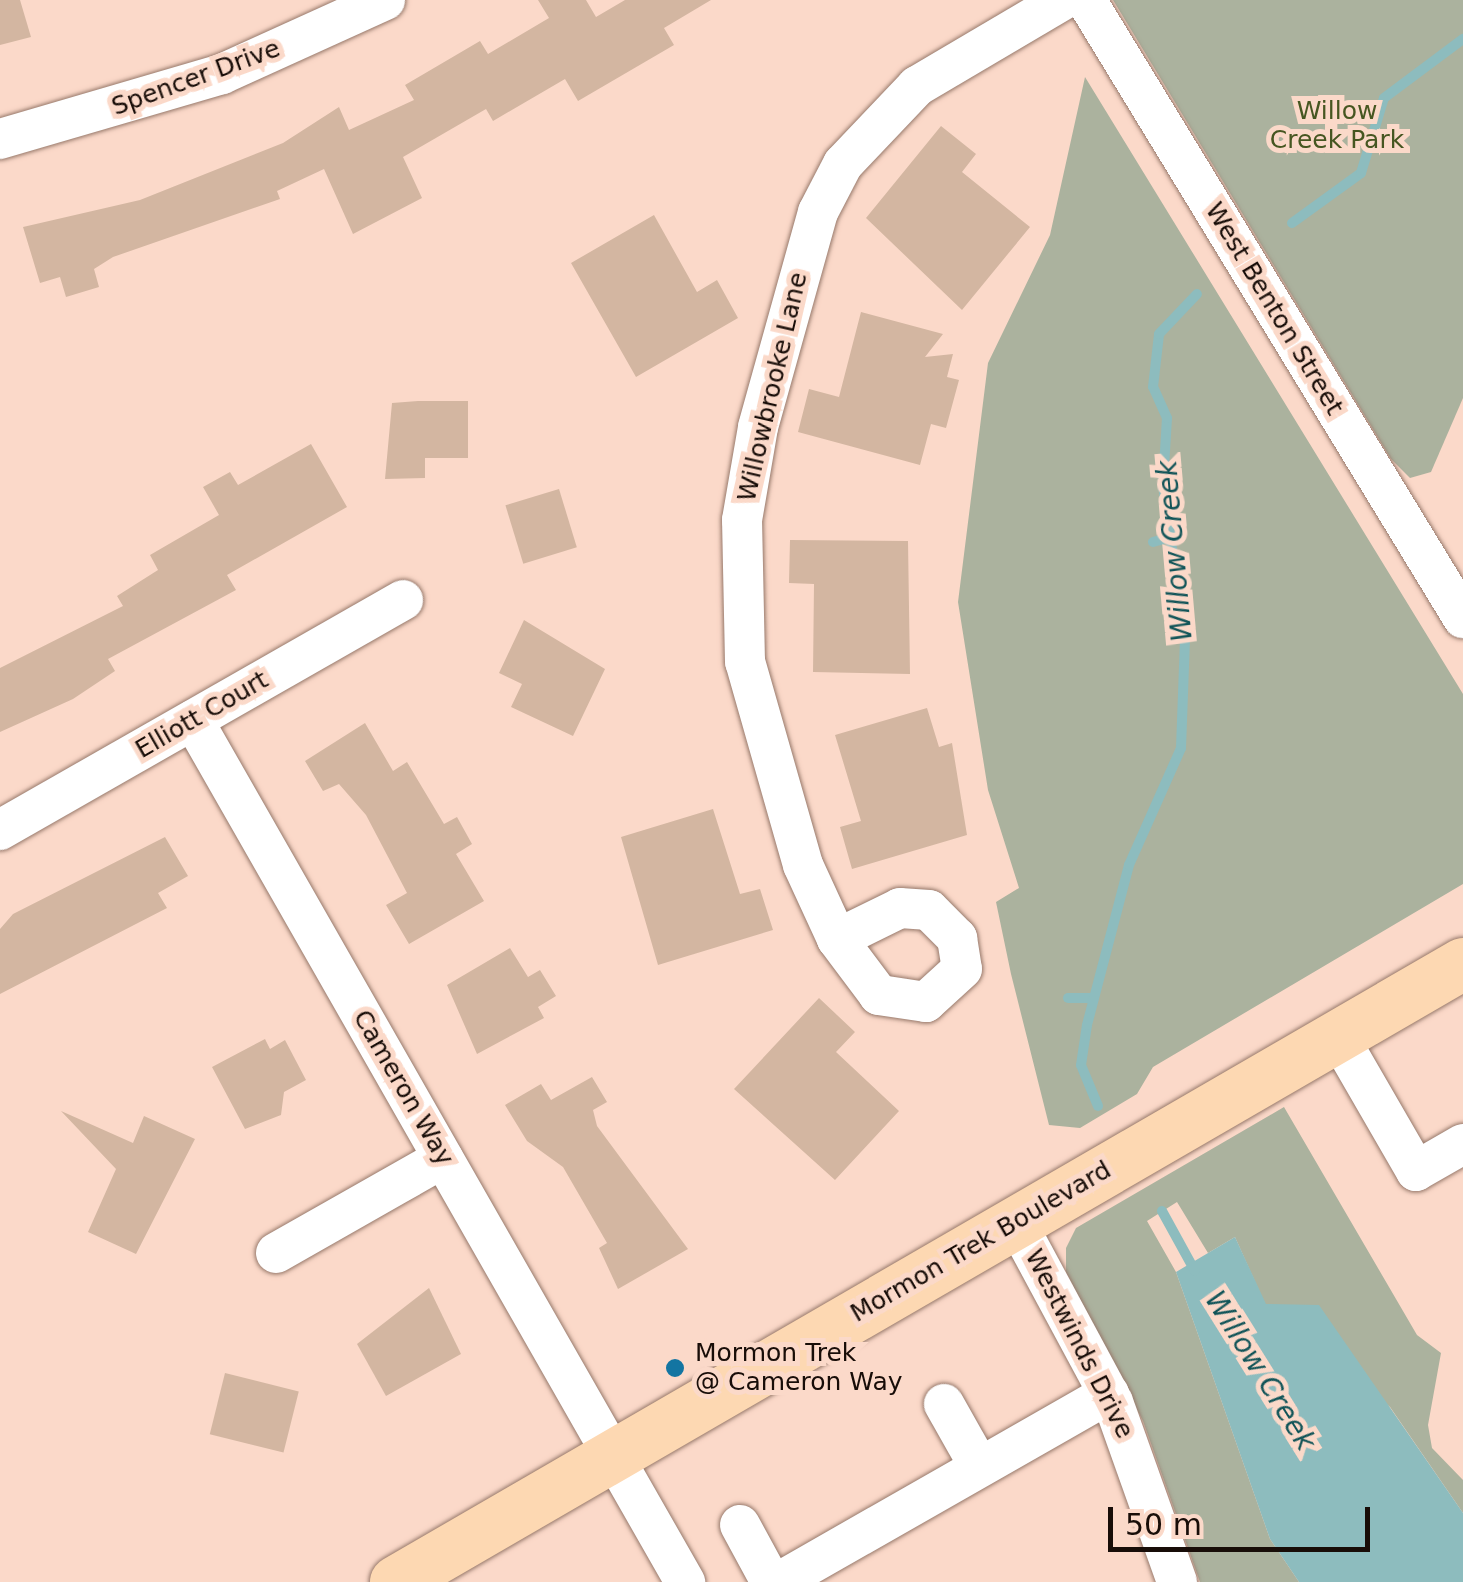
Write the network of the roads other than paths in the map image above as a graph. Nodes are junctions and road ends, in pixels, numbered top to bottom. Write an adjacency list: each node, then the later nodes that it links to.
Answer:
1 (386, 0): 4 (street, Spencer Drive)
2 (1063, 0): 10 (street, Willowbrooke Lane)
3 (1086, 0): 5 (street, West Benton Street)
4 (0, 139)
5 (1451, 577): 7 (street, West Benton Street)
6 (403, 600): 8 (street, Elliott Court)
7 (1463, 618)
8 (193, 720): 9 (street, Elliott Court); 14 (street, Cameron Way)
9 (0, 830)
10 (837, 939)
11 (1463, 964): 12 (main road, Mormon Trek Boulevard)
12 (1338, 1036): 13 (street); 15 (main road, Mormon Trek Boulevard)
13 (1463, 1144)
14 (443, 1158): 16 (street); 19 (street, Cameron Way)
15 (1016, 1222): 17 (street, Westwinds Drive); 19 (main road, Mormon Trek Boulevard)
16 (276, 1253)
17 (1109, 1394): 20 (street); 25 (street, Westwinds Drive)
18 (944, 1404): 20 (street)
19 (611, 1458): 22 (main road, Mormon Trek Boulevard); 23 (street, Cameron Way)
20 (980, 1466): 24 (street)
21 (740, 1525): 24 (street)
22 (396, 1582)
23 (685, 1582)
24 (775, 1582)
25 (1177, 1582)

